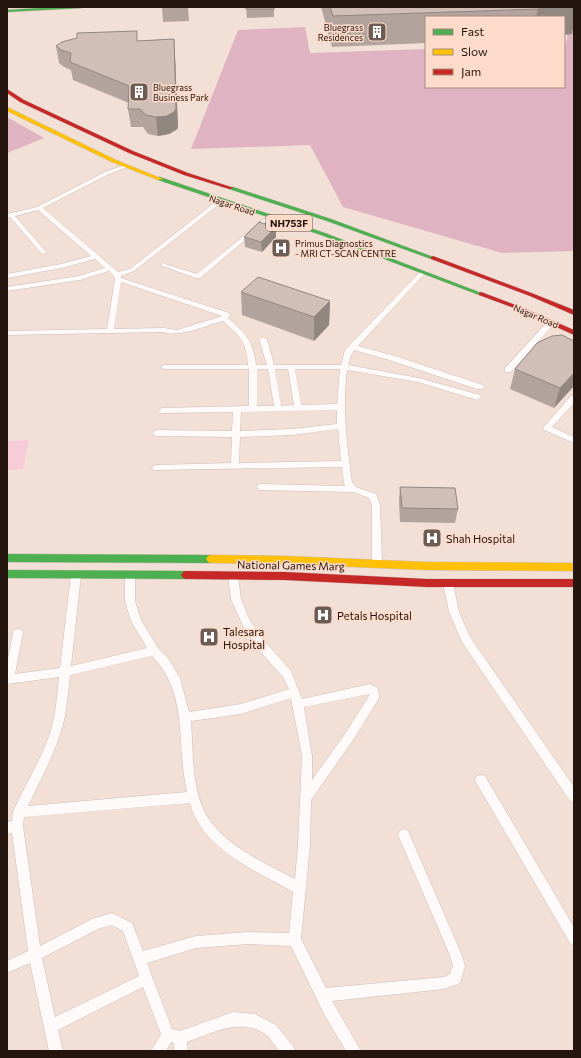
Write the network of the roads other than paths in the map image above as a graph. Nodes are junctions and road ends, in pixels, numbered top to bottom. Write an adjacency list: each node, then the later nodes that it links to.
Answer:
1 (35, 7): 3 (main road)
2 (82, 7): 3 (main road)
3 (7, 10)
4 (7, 91): 19 (main road, Nagar Road / NH753F)
5 (7, 109): 6 (main road, Nagar Road / NH753F)
6 (127, 166): 7 (main road, Nagar Road / NH753F); 8 (street)
7 (220, 201): 10 (main road, Nagar Road / NH753F); 17 (street)
8 (39, 208): 9 (street); 12 (street)
9 (9, 216): 11 (street)
10 (269, 217): 13 (street); 15 (main road, Nagar Road / NH753F)
11 (44, 253)
12 (95, 257): 14 (street); 16 (street)
13 (162, 265)
14 (110, 269): 17 (street); 18 (street)
15 (422, 272): 21 (main road, Nagar Road / NH753F); 26 (street)
16 (7, 276)
17 (117, 277): 20 (street); 22 (street)
18 (7, 289)
19 (574, 313)
20 (224, 318): 22 (street); 29 (street)
21 (551, 323): 24 (main road, Nagar Road / NH753F); 32 (street)
22 (110, 331): 23 (street)
23 (7, 333)
24 (574, 333)
25 (263, 339): 30 (street)
26 (353, 347): 27 (street); 33 (street)
27 (343, 366): 31 (street); 34 (street); 36 (street)
28 (164, 367): 29 (street)
29 (252, 367): 30 (street); 39 (street)
30 (271, 367): 31 (street); 40 (street)
31 (291, 367): 37 (street)
32 (508, 370)
33 (480, 387)
34 (476, 397)
35 (574, 398): 45 (street)
36 (339, 407): 37 (street); 42 (street)
37 (298, 408): 40 (street)
38 (236, 409): 39 (street); 41 (street); 44 (street)
39 (253, 409): 40 (street)
40 (278, 409)
41 (162, 411)
42 (341, 426): 44 (street); 46 (street)
43 (156, 434): 44 (street)
44 (236, 434): 47 (street)
45 (574, 440)
46 (345, 464): 47 (street); 50 (street)
47 (235, 466): 48 (street)
48 (156, 468)
49 (260, 487): 50 (street)
50 (353, 489): 52 (street)
51 (7, 558): 52 (main road, National Games Marg)
52 (377, 563): 54 (main road); 55 (main road, National Games Marg)
53 (7, 564): 54 (main road)
54 (64, 566): 56 (main road); 61 (main road)
55 (574, 567)
56 (7, 568)
57 (7, 574): 58 (main road, National Games Marg)
58 (76, 575): 59 (main road, National Games Marg); 66 (street)
59 (130, 575): 60 (main road, National Games Marg); 65 (street)
60 (233, 576): 61 (main road, National Games Marg); 68 (street)
61 (378, 581): 62 (main road, National Games Marg)
62 (448, 583): 63 (main road, National Games Marg); 73 (street)
63 (574, 584)
64 (18, 634): 67 (street)
65 (154, 651): 66 (street); 70 (street)
66 (66, 672): 67 (street); 75 (street)
67 (8, 680)
68 (295, 692): 69 (street); 70 (street)
69 (298, 704): 74 (street); 74 (street)
70 (185, 717): 72 (street)
71 (481, 780): 79 (street)
72 (194, 797): 75 (street); 78 (street)
73 (574, 797)
74 (305, 799): 78 (street)
75 (19, 812): 76 (street)
76 (12, 827): 81 (street)
77 (404, 835): 85 (street)
78 (300, 889): 80 (street)
79 (574, 939)
80 (295, 940): 82 (street); 85 (street)
81 (35, 955): 82 (street); 83 (street); 86 (street)
82 (139, 959): 84 (street)
83 (7, 967)
84 (146, 979): 86 (street); 87 (street)
85 (323, 995): 91 (street)
86 (51, 1026): 88 (street)
87 (176, 1042): 89 (street); 90 (street)
88 (56, 1051)
89 (158, 1051)
90 (288, 1051)
91 (354, 1051)

